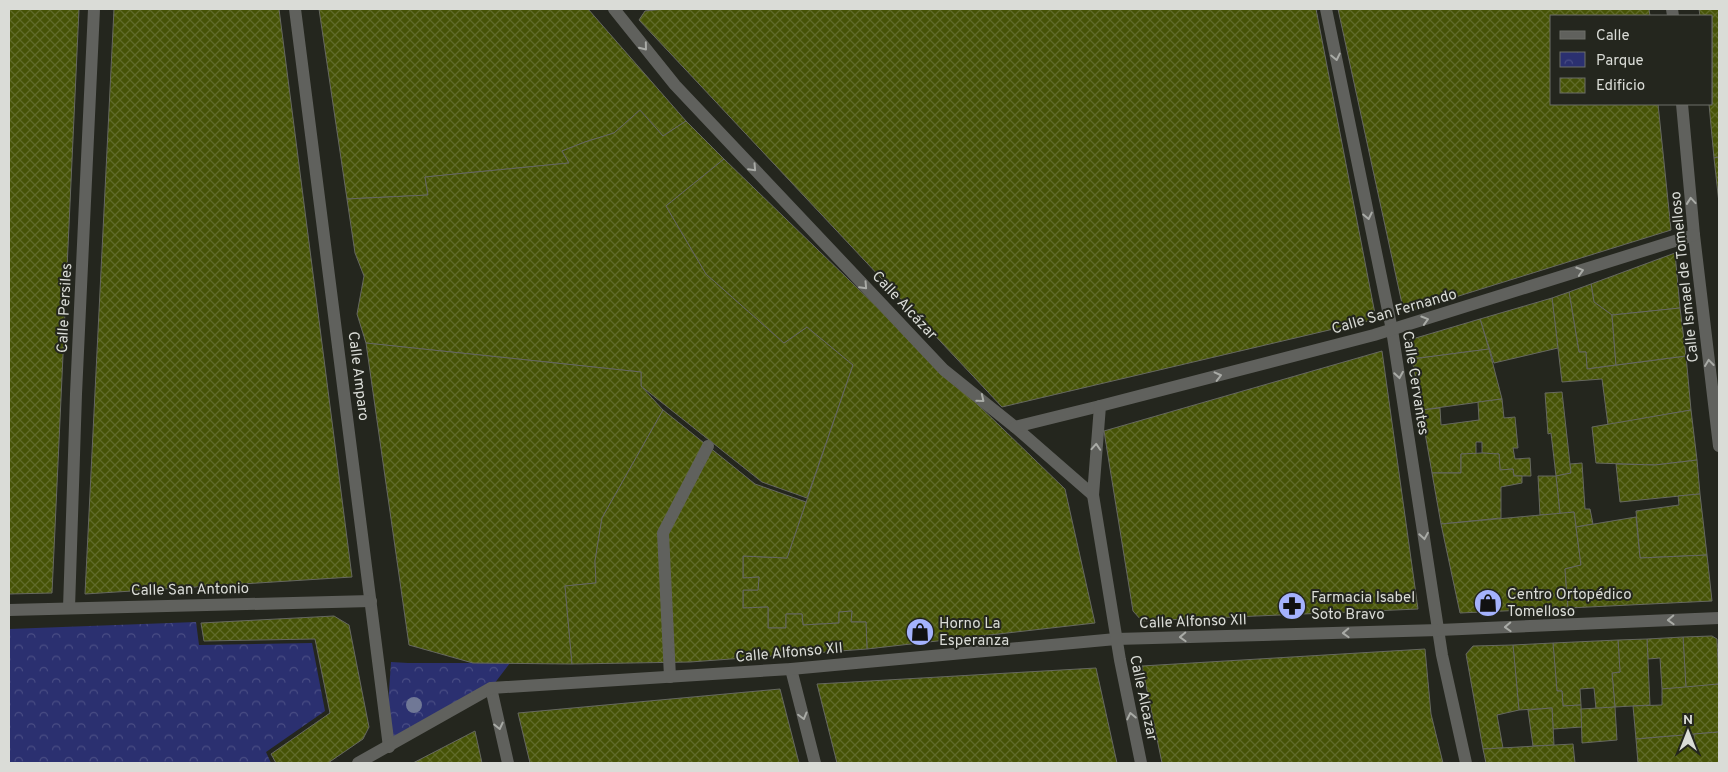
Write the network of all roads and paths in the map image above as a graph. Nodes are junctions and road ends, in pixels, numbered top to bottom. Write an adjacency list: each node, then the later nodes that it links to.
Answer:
1 (94, 9): 14 (street, Calle Persiles)
2 (295, 9): 13 (street, Calle Amparo)
3 (614, 9): 9 (street, Calle Alcázar, one-way to 9)
4 (1326, 9): 7 (street, Calle Cervantes, one-way to 7)
5 (1682, 105): 6 (street, Calle Ismael de Tomelloso, one-way to 5)
6 (1694, 235): 7 (street, Calle San Fernando, one-way to 6); 11 (street, Calle Ismael de Tomelloso, one-way to 6)
7 (1392, 330): 8 (street, Calle San Fernando, one-way to 7); 17 (street, Calle Cervantes, one-way to 17)
8 (1100, 406): 9 (street, Calle San Fernando); 12 (street, one-way to 8)
9 (1016, 427): 12 (street, Calle Alcázar)
10 (708, 446): 20 (street)
11 (1719, 446)
12 (1093, 495): 18 (street)
13 (371, 601): 14 (street, Calle San Antonio); 22 (street, Calle Amparo)
14 (69, 608): 15 (street, Calle San Antonio)
15 (9, 610)
16 (1719, 618): 17 (street, Calle Alfonso XII, one-way to 17)
17 (1439, 630): 18 (street, Calle Alfonso XII, one-way to 18); 27 (street, Calle Cervantes)
18 (1116, 639): 19 (street, Calle Alfonso XII); 26 (street, Calle Alcazar, one-way to 18)
19 (790, 669): 20 (street, Calle Alfonso XII); 25 (street, one-way to 25)
20 (670, 677): 21 (street, Calle Alfonso XII)
21 (491, 688): 22 (street, Calle Alfonso XII); 24 (street, one-way to 24)
22 (389, 747): 23 (street, Calle Alfonso XII)
23 (358, 763)
24 (508, 763)
25 (815, 763)
26 (1141, 763)
27 (1466, 763)

